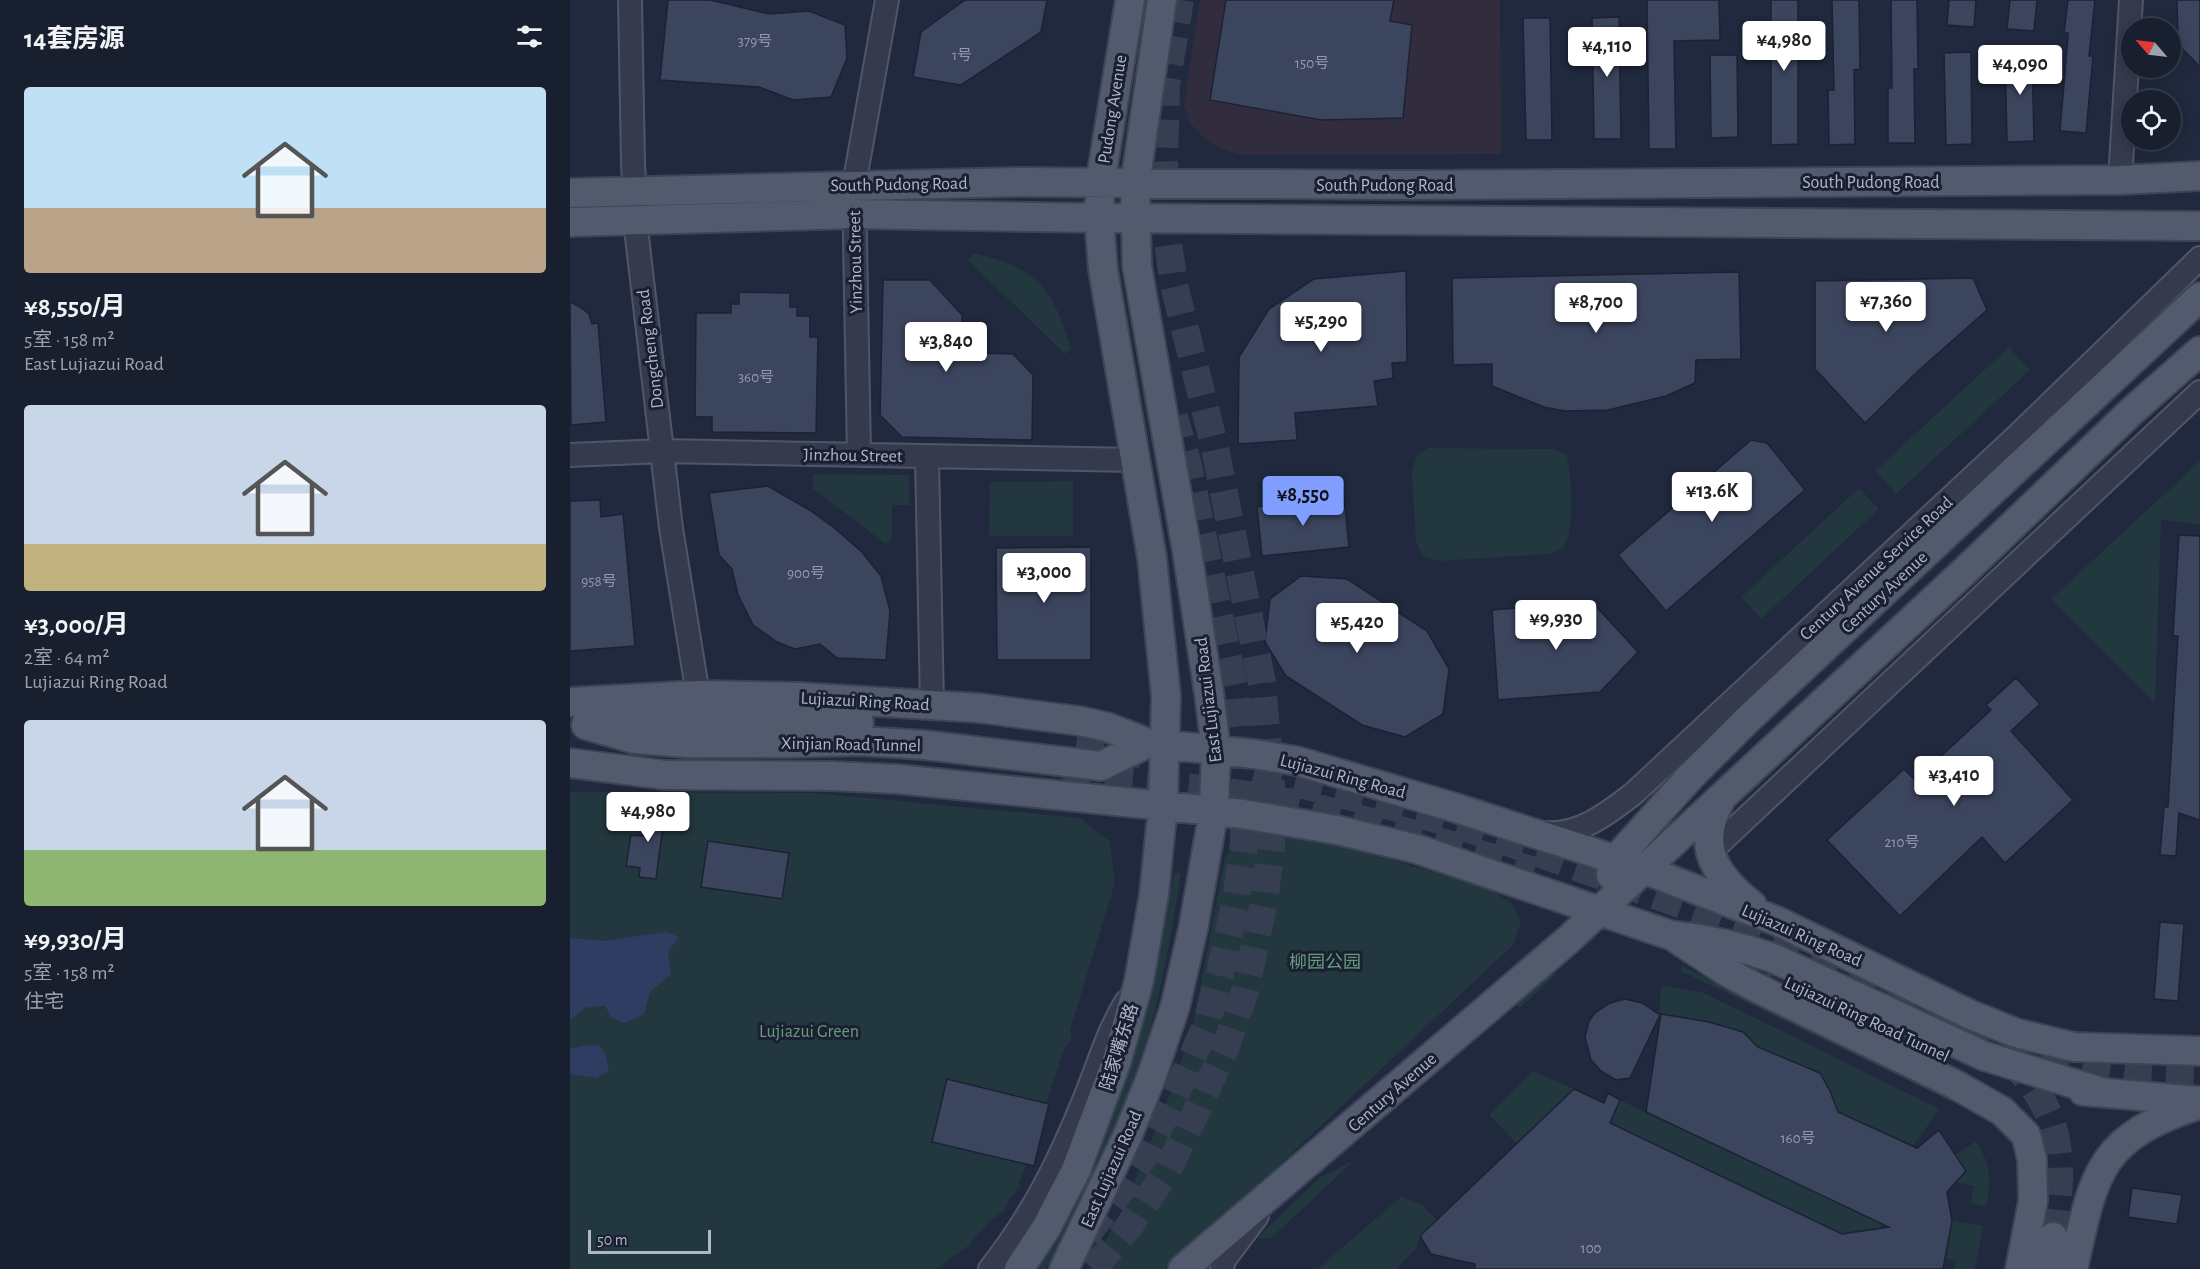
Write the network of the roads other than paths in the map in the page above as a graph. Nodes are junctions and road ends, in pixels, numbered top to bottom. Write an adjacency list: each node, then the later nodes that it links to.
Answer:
1 (630, 0): 11 (street, Dongcheng Road)
2 (887, 0): 10 (street, Yinzhou Street)
3 (1130, 0): 8 (main road, Pudong Avenue)
4 (1162, 0): 9 (main road, Pudong Avenue)
5 (2131, 0): 7 (street)
6 (2200, 176): 7 (main road, South Pudong Road)
7 (2120, 180): 9 (main road, South Pudong Road)
8 (1100, 184): 9 (main road, South Pudong Road); 10 (main road, South Pudong Road); 14 (main road, Pudong Avenue)
9 (1135, 184): 15 (main road, Pudong Avenue)
10 (854, 185): 11 (main road, South Pudong Road); 13 (street, Yinzhou Street)
11 (635, 190): 12 (main road, South Pudong Road); 16 (street, Dongcheng Road)
12 (570, 193)
13 (854, 214): 14 (main road, South Pudong Road); 16 (main road, South Pudong Road); 25 (street, Yinzhou Street)
14 (1099, 218): 15 (main road, South Pudong Road); 27 (main road)
15 (1134, 218): 18 (main road, South Pudong Road); 33 (main road, East Lujiazui Road)
16 (635, 220): 17 (main road, South Pudong Road); 23 (street, Dongcheng Road)
17 (570, 222)
18 (2200, 226)
19 (2200, 258): 39 (street, Century Avenue Service Road)
20 (2200, 297): 41 (main road, Century Avenue)
21 (2200, 351): 36 (main road, Century Avenue)
22 (2200, 392): 40 (street)
23 (662, 451): 24 (street, Jinzhou Street); 25 (street, Jinzhou Street); 28 (street, Dongcheng Road)
24 (570, 455)
25 (859, 455): 26 (street, Jinzhou Street)
26 (927, 457): 27 (street, Jinzhou Street); 29 (street)
27 (1136, 460): 31 (main road)
28 (698, 695): 29 (main road, Lujiazui Ring Road); 30 (main road, Lujiazui Ring Road)
29 (932, 705): 31 (main road, Lujiazui Ring Road)
30 (574, 717): 31 (main road, Xinjian Road Tunnel); 32 (main road, Lujiazui Ring Road)
31 (1157, 744): 33 (main road, Lujiazui Ring Road); 37 (main road)
32 (1076, 746)
33 (1216, 749): 38 (main road, East Lujiazui Road); 39 (main road, Lujiazui Ring Road)
34 (570, 761): 35 (main road); 37 (main road, Lujiazui Ring Road)
35 (969, 763)
36 (1723, 796): 40 (main road); 42 (main road, Century Avenue)
37 (1163, 806): 38 (main road, Lujiazui Ring Road); 47 (main road, 陆家嘴东路)
38 (1214, 810): 43 (main road, Lujiazui Ring Road); 60 (main road, East Lujiazui Road)
39 (1528, 831): 41 (main road, Lujiazui Ring Road)
40 (1710, 852): 44 (main road)
41 (1616, 859): 42 (main road, Lujiazui Ring Road); 43 (main road, Century Avenue)
42 (1644, 869): 43 (main road, Century Avenue); 44 (main road, Lujiazui Ring Road)
43 (1599, 911): 45 (main road, Lujiazui Ring Road); 55 (main road, Century Avenue)
44 (1777, 921): 48 (main road, Lujiazui Ring Road)
45 (1670, 935): 52 (main road, Lujiazui Ring Road); 54 (main road, Lujiazui Ring Road)
46 (1772, 974): 51 (main road, Lujiazui Ring Road Tunnel)
47 (1139, 981): 58 (street); 59 (main road, 陆家嘴东路)
48 (2087, 1048): 49 (main road); 50 (main road)
49 (2200, 1051)
50 (2200, 1062)
51 (1962, 1064): 52 (main road, Lujiazui Ring Road Tunnel); 54 (main road, Lujiazui Ring Road Tunnel)
52 (2101, 1092): 53 (main road)
53 (2200, 1103): 64 (main road)
54 (2026, 1135): 62 (main road)
55 (1277, 1190): 57 (street); 61 (main road, Century Avenue)
56 (2053, 1237): 63 (main road)
57 (1221, 1265)
58 (990, 1269)
59 (1019, 1269)
60 (1064, 1269)
61 (1183, 1269)
62 (2020, 1269)
63 (2046, 1269)
64 (2073, 1269)

